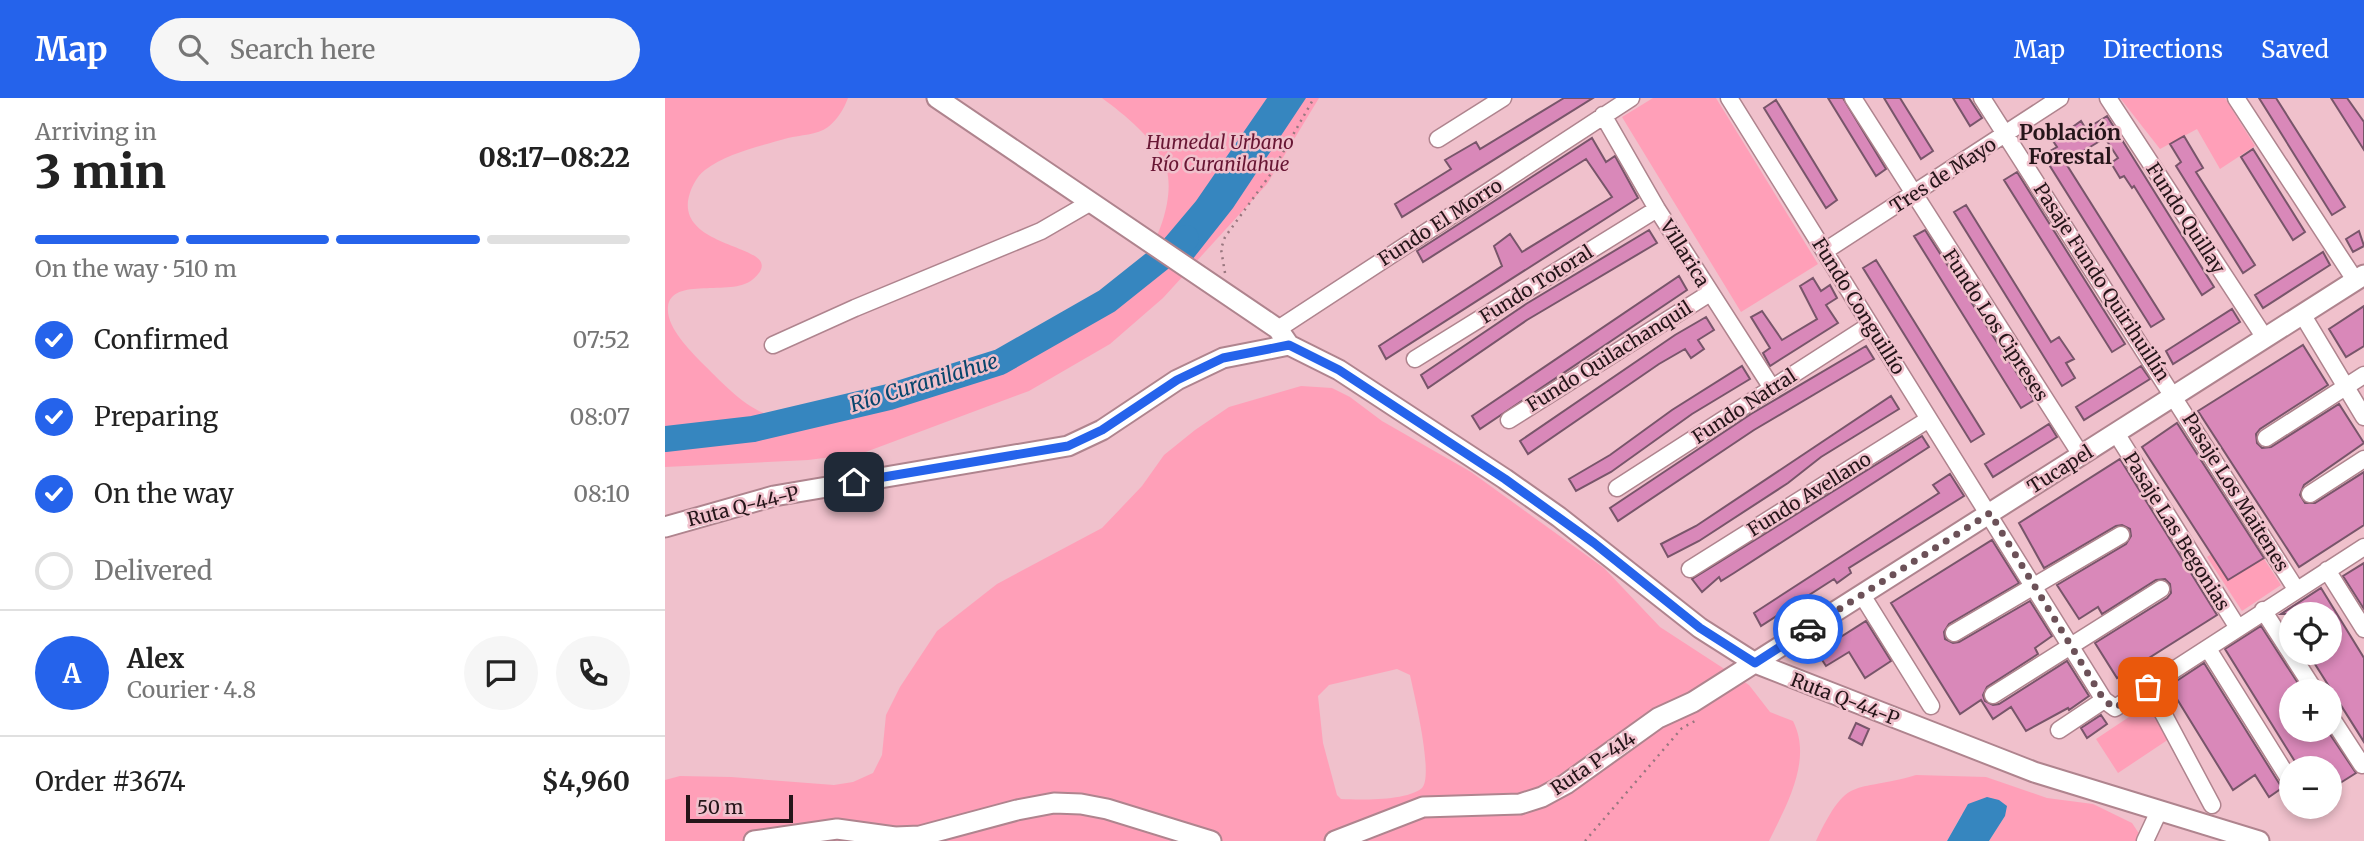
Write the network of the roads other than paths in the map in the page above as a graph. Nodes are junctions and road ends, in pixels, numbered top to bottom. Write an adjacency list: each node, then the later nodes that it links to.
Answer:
1 (937, 98): 14 (street)
2 (1503, 98): 12 (street)
3 (1631, 98): 10 (street)
4 (1729, 98): 16 (street, Fundo Conguillío)
5 (1853, 98): 13 (street, Fundo Los Cipreses)
6 (1982, 98): 11 (street, Pasaje Fundo Quirihuillín)
7 (2060, 98): 11 (street, Tres de Mayo)
8 (2108, 98): 22 (street, Fundo Quillay)
9 (2236, 98): 17 (street)
10 (1603, 115): 15 (street, Villarica); 21 (street, Fundo El Morro)
11 (2005, 134): 13 (street, Tres de Mayo); 28 (street, Pasaje Fundo Quirihuillín)
12 (1438, 139)
13 (1912, 195): 16 (street, Tres de Mayo); 34 (street, Fundo Los Cipreses)
14 (1091, 202): 21 (street); 23 (street)
15 (1657, 209): 18 (street, Villarica); 24 (street, Fundo Totoral)
16 (1825, 251): 20 (street, Fundo Conguillío)
17 (2360, 278): 19 (street, Tucapel)
18 (1710, 293): 27 (street, Villarica); 31 (street, Fundo Quilachanquil)
19 (2302, 314): 22 (street, Tucapel); 26 (street)
20 (1870, 325): 27 (street, Fundo Natral); 30 (street, Fundo Conguillío)
21 (1283, 337): 39 (street, Ruta Q-44-P); 54 (street, Ruta Q-44-P)
22 (2265, 338): 28 (street, Tucapel)
23 (773, 345)
24 (1415, 359)
25 (2364, 375): 26 (street)
26 (2345, 387): 29 (street); 33 (street)
27 (1772, 388): 36 (street, Fundo Natral)
28 (2175, 395): 32 (street, Tucapel); 46 (street, Pasaje Los Maitenes)
29 (2364, 416)
30 (1929, 419): 38 (street, Fundo Conguillío); 42 (street, Fundo Avellano)
31 (1509, 420)
32 (2116, 433): 34 (street, Tucapel); 49 (street, Pasaje Las Begonias)
33 (2266, 439)
34 (2081, 456): 38 (street, Tucapel)
35 (2364, 459): 37 (street)
36 (1617, 488)
37 (2311, 494)
38 (1990, 513): 44 (street, Fundo Conguillío); 47 (street, Tucapel)
39 (665, 527)
40 (2121, 535): 44 (street)
41 (2364, 547): 43 (street)
42 (1690, 569)
43 (2327, 570): 46 (street); 50 (street)
44 (2035, 587): 51 (street); 52 (street, Fundo Conguillío)
45 (2161, 589): 52 (street)
46 (2296, 589): 48 (street)
47 (1862, 595): 54 (street, Tucapel); 59 (street)
48 (2263, 610): 49 (street); 55 (street)
49 (2238, 628): 53 (street)
50 (2364, 629)
51 (1954, 633)
52 (2071, 646): 57 (street); 58 (street, Fundo Conguillío)
53 (2208, 649): 56 (street); 62 (street)
54 (1755, 663): 65 (street, Ruta Q-44-P); 68 (street, Ruta P-414)
55 (2307, 679)
56 (2148, 687): 58 (street); 64 (street)
57 (1993, 695)
58 (2104, 700): 60 (street)
59 (1931, 706)
60 (2059, 730)
61 (2342, 734): 63 (street)
62 (2279, 763)
63 (2362, 765)
64 (2212, 805)
65 (2159, 811): 69 (street); 70 (street, Ruta Q-44-P)
66 (754, 841): 67 (street)
67 (1211, 841)
68 (1335, 841)
69 (2145, 841)
70 (2259, 841)

